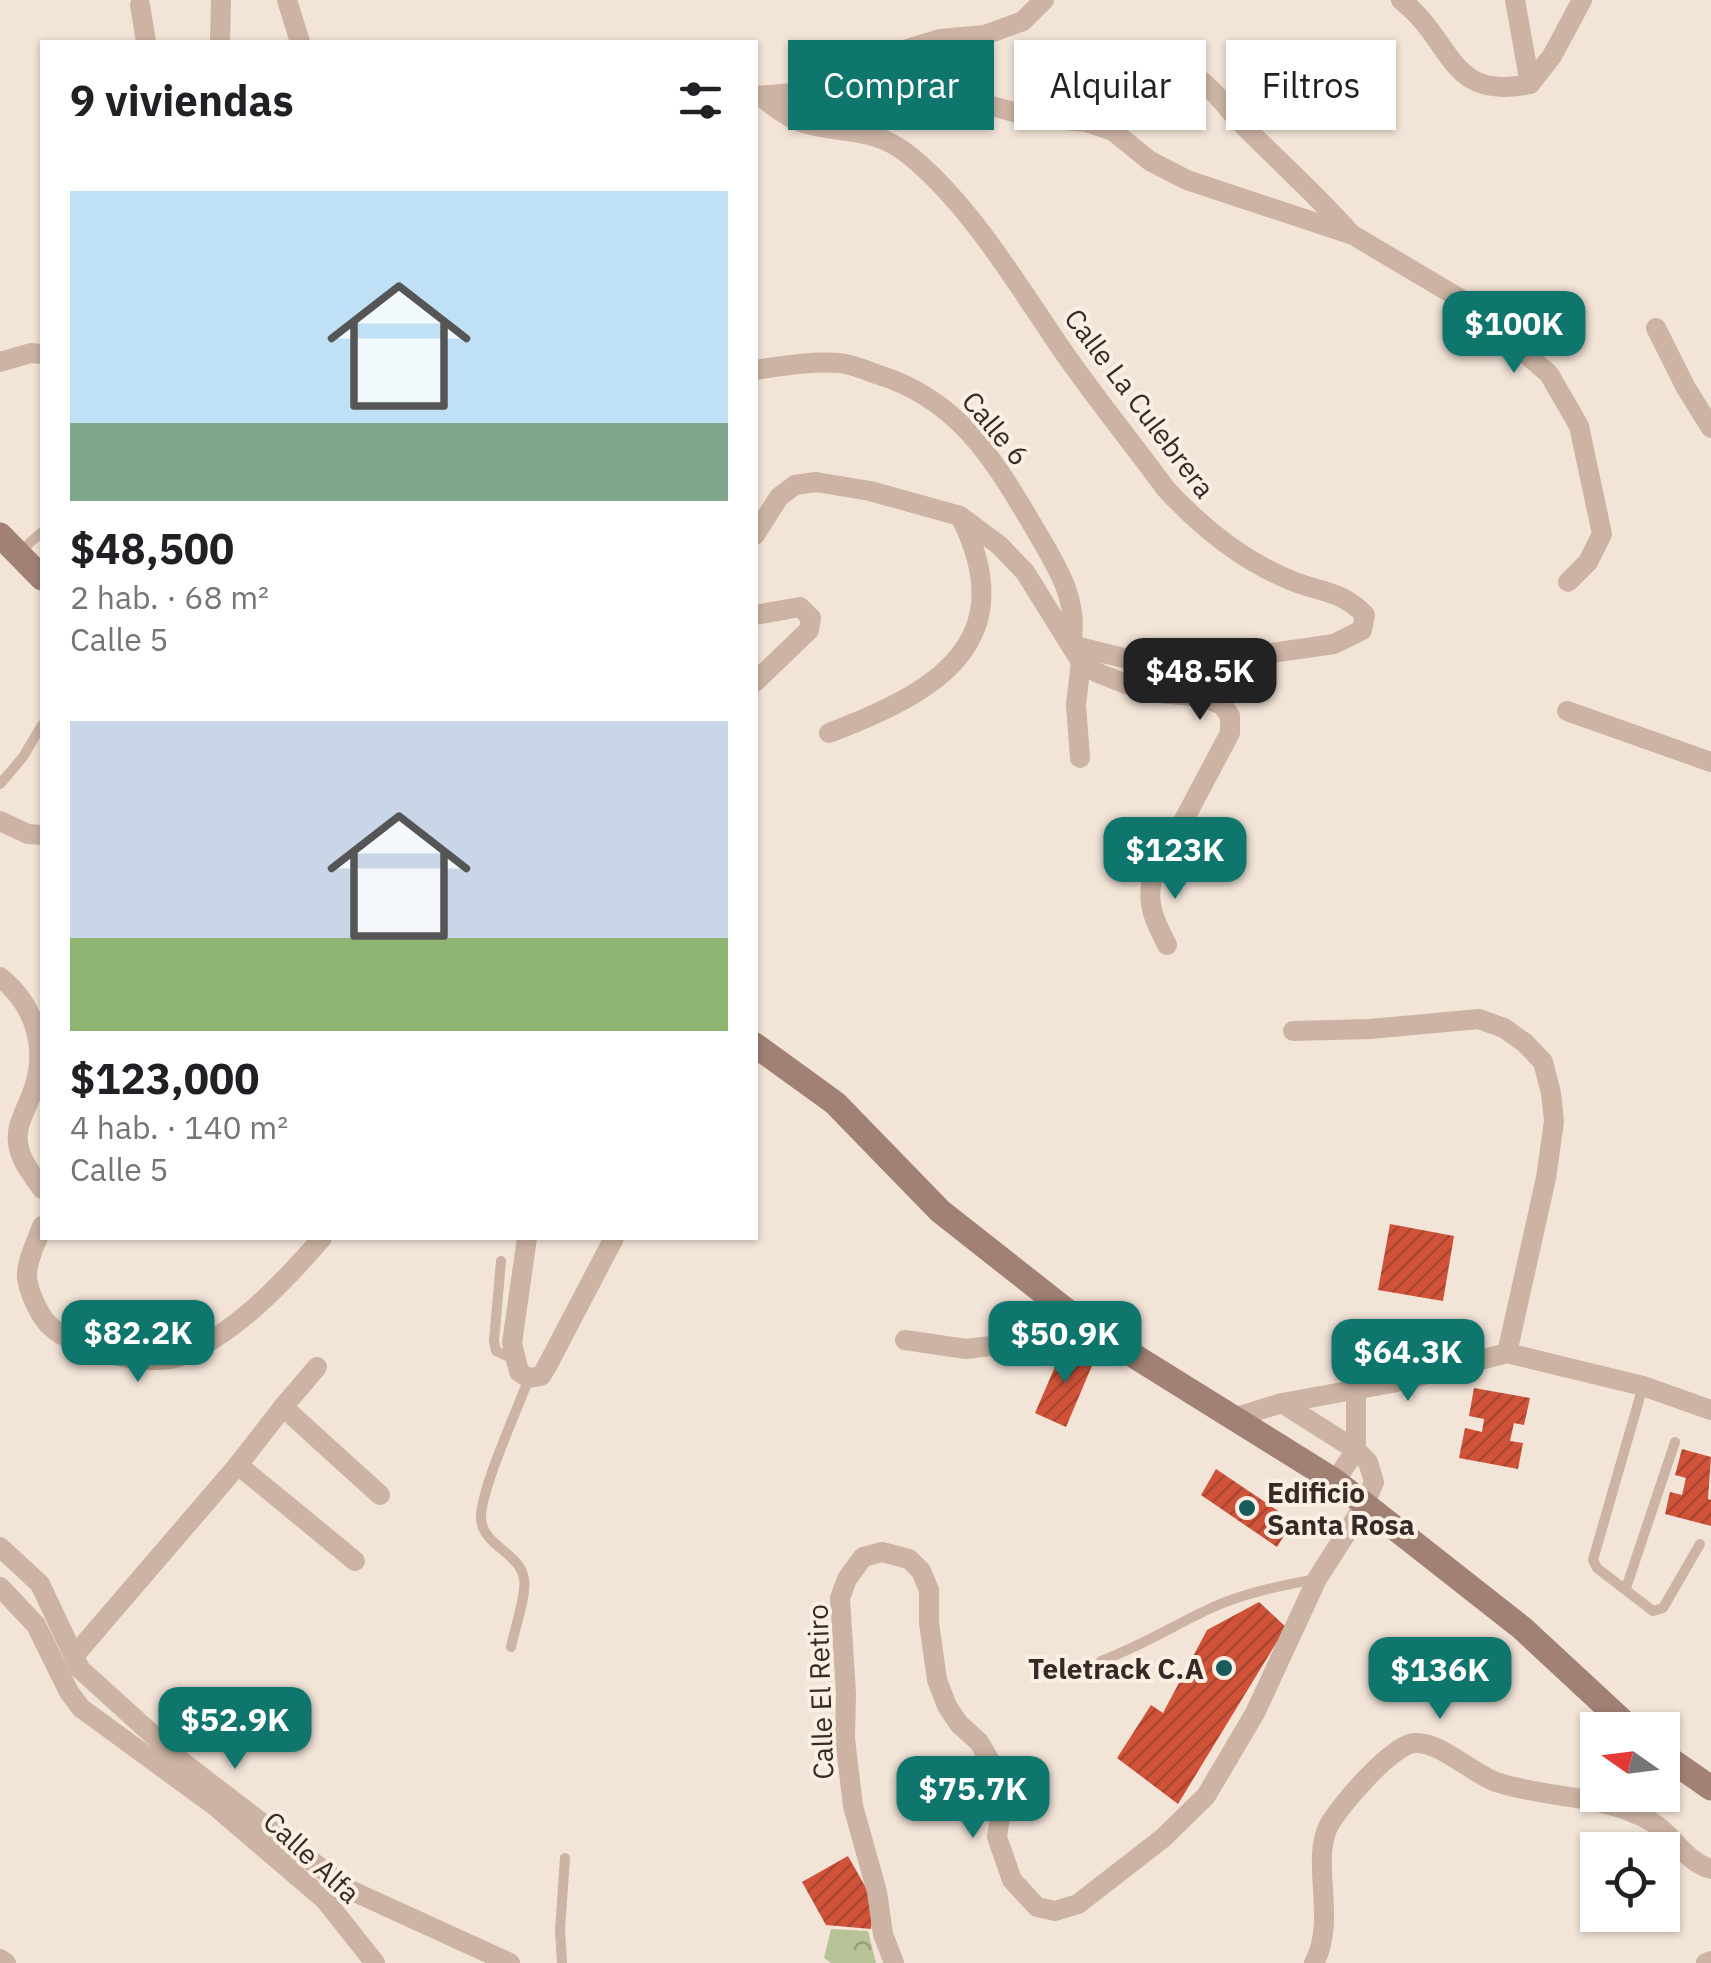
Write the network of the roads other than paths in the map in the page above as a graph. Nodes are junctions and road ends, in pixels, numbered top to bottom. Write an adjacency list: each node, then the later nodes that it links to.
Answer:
1 (221, 0): 9 (street)
2 (287, 0): 10 (street)
3 (1044, 0): 11 (street, Calle La Culebrera)
4 (1401, 0): 12 (street)
5 (1515, 0): 12 (street)
6 (1582, 0): 12 (street)
7 (140, 5): 8 (street)
8 (146, 40)
9 (220, 40)
10 (299, 40)
11 (940, 40)
12 (1530, 84)
13 (1206, 86): 17 (street)
14 (788, 94): 15 (street, Calle La Culebrera)
15 (759, 96): 30 (street, Calle La Culebrera)
16 (994, 106): 17 (street)
17 (1353, 235): 28 (street)
18 (1656, 328): 22 (street)
19 (40, 354): 20 (street)
20 (0, 362)
21 (758, 370): 30 (street, Calle 6)
22 (1711, 428)
23 (960, 516): 24 (street); 30 (street); 34 (street)
24 (758, 530)
25 (40, 533): 26 (lane)
26 (8, 545): 27 (street)
27 (40, 576)
28 (1568, 582)
29 (758, 615): 31 (street)
30 (1076, 654): 35 (street, Calle 6); 40 (street)
31 (758, 679)
32 (1568, 711): 36 (street)
33 (40, 728): 37 (lane)
34 (829, 732)
35 (1080, 758)
36 (1711, 762)
37 (0, 784)
38 (0, 821): 39 (street)
39 (40, 835)
40 (1167, 945)
41 (0, 977): 44 (street)
42 (1293, 1031): 54 (street)
43 (758, 1046): 52 (street)
44 (40, 1052)
45 (40, 1052): 46 (street)
46 (40, 1186)
47 (40, 1233): 48 (street)
48 (320, 1240)
49 (527, 1240): 55 (street)
50 (613, 1240): 57 (street)
51 (502, 1261): 55 (lane)
52 (1086, 1326): 53 (street); 63 (street)
53 (905, 1340)
54 (1506, 1353): 58 (street); 59 (street)
55 (514, 1360): 57 (street)
56 (317, 1367): 61 (street)
57 (529, 1378): 76 (lane)
58 (1643, 1386): 62 (street); 75 (lane)
59 (1356, 1388): 60 (street); 65 (street)
60 (1282, 1403): 63 (street); 65 (street)
61 (283, 1407): 66 (street); 68 (street)
62 (1711, 1410)
63 (1233, 1418): 67 (street)
64 (1675, 1442): 75 (lane)
65 (1356, 1450): 67 (street); 69 (street)
66 (238, 1465): 72 (street); 77 (street)
67 (1334, 1481): 69 (street)
68 (380, 1495)
69 (1365, 1504): 73 (street, Calle El Retiro); 79 (street)
70 (1700, 1544): 75 (lane)
71 (0, 1547): 77 (street)
72 (355, 1560)
73 (1318, 1579): 78 (lane); 87 (street, Calle El Retiro)
74 (0, 1587): 84 (street, Calle Alfa)
75 (1626, 1588)
76 (511, 1648)
77 (74, 1656): 85 (street)
78 (1101, 1662)
79 (1613, 1712)
80 (1680, 1766): 81 (street)
81 (1711, 1788)
82 (565, 1858): 86 (lane)
83 (1711, 1869): 88 (street)
84 (375, 1963)
85 (510, 1963)
86 (562, 1963)
87 (894, 1963)
88 (1314, 1963)

